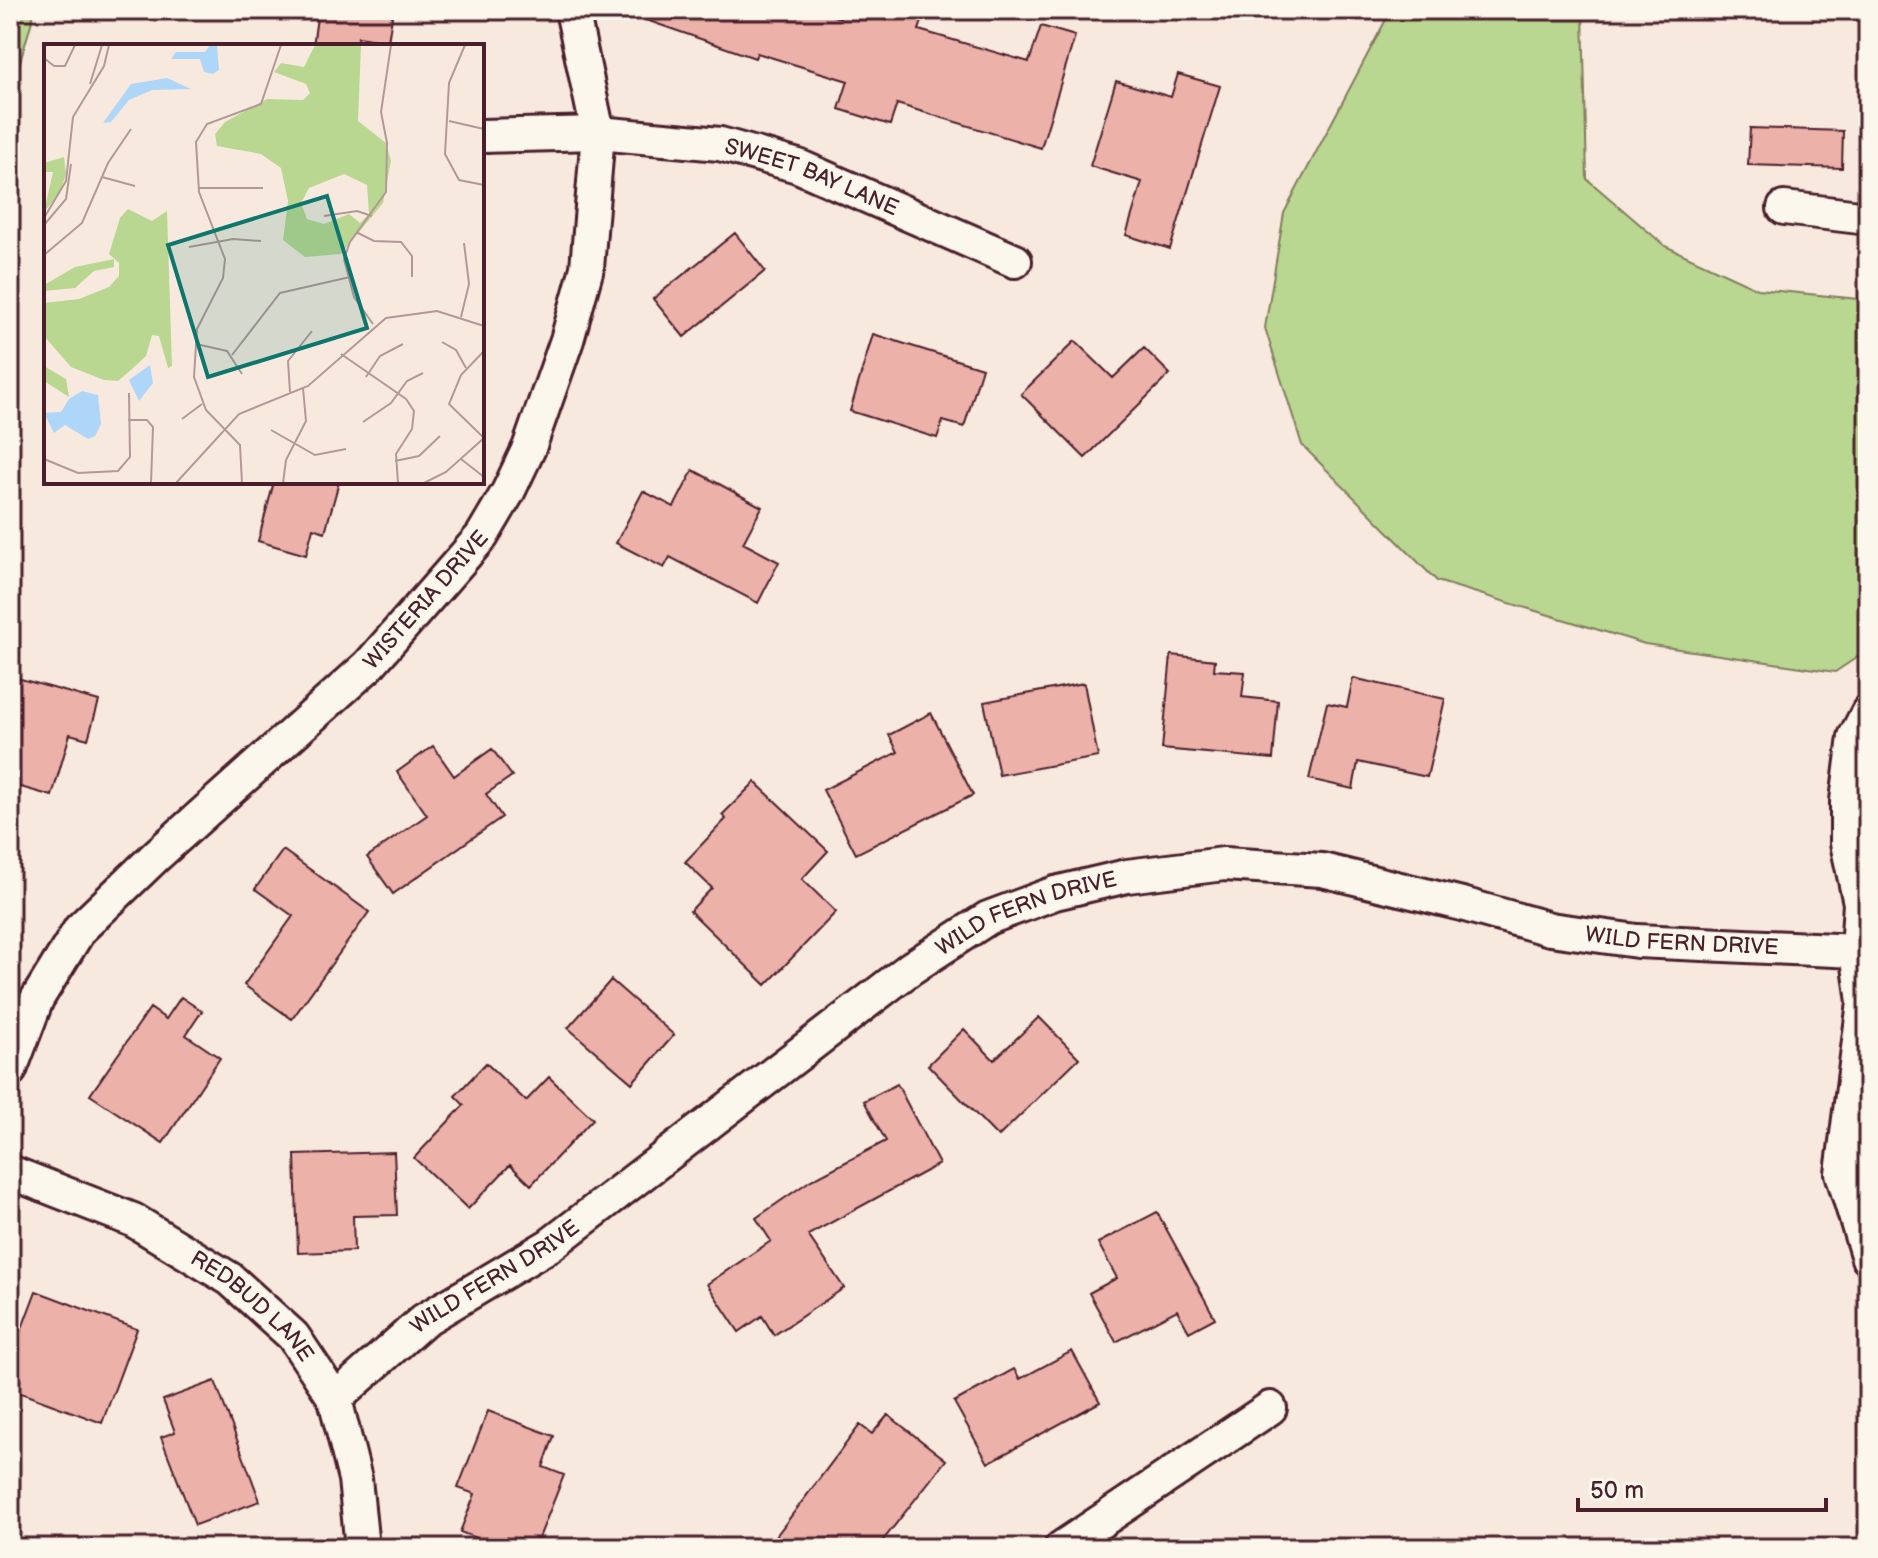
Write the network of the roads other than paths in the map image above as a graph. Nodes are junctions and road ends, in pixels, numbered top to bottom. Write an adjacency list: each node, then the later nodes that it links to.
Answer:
1 (572, 10): 2 (street, WISTERIA DRIVE)
2 (598, 133): 3 (street, SWEET BAY LANE); 6 (street, SWEET BAY LANE); 9 (street, WISTERIA DRIVE)
3 (484, 136)
4 (1784, 208): 5 (street)
5 (1868, 218)
6 (1015, 261)
7 (1868, 712): 8 (street)
8 (1857, 951): 11 (street); 12 (street, WILD FERN DRIVE)
9 (10, 1070)
10 (10, 1172): 12 (street, REDBUD LANE)
11 (1868, 1258)
12 (335, 1399): 14 (street, REDBUD LANE)
13 (1270, 1408): 15 (street)
14 (362, 1548)
15 (1061, 1548)

